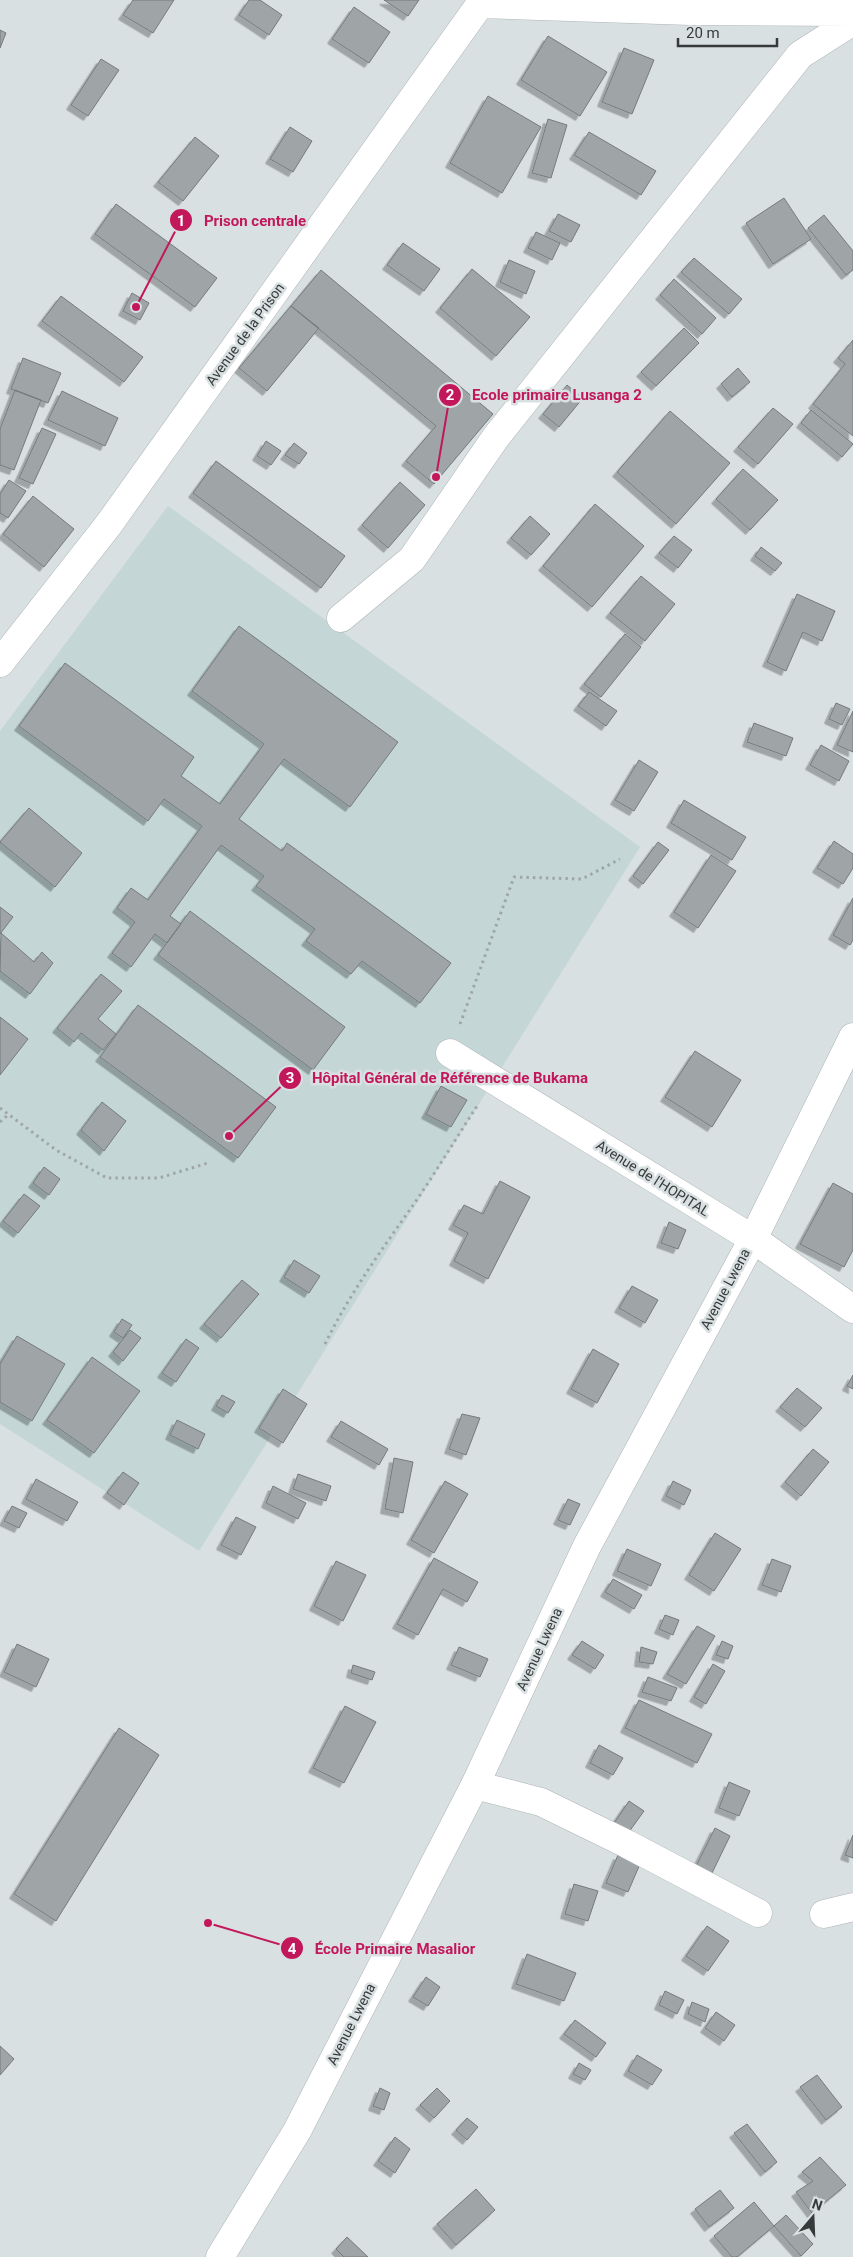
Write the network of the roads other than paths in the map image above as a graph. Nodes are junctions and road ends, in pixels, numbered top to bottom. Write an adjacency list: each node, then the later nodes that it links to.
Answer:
1 (482, 2): 2 (street); 5 (street, Avenue de la Prison)
2 (853, 12)
3 (853, 20): 4 (street)
4 (341, 618)
5 (2, 658)
6 (853, 1037): 8 (street, Avenue Lwena)
7 (450, 1053): 8 (street, Avenue de l'HOPITAL)
8 (753, 1239): 9 (street, Avenue de l'HOPITAL); 10 (street, Avenue Lwena)
9 (853, 1309)
10 (475, 1785): 12 (street); 14 (street, Avenue Lwena)
11 (853, 1908): 13 (street)
12 (758, 1913)
13 (824, 1914)
14 (220, 2257)

